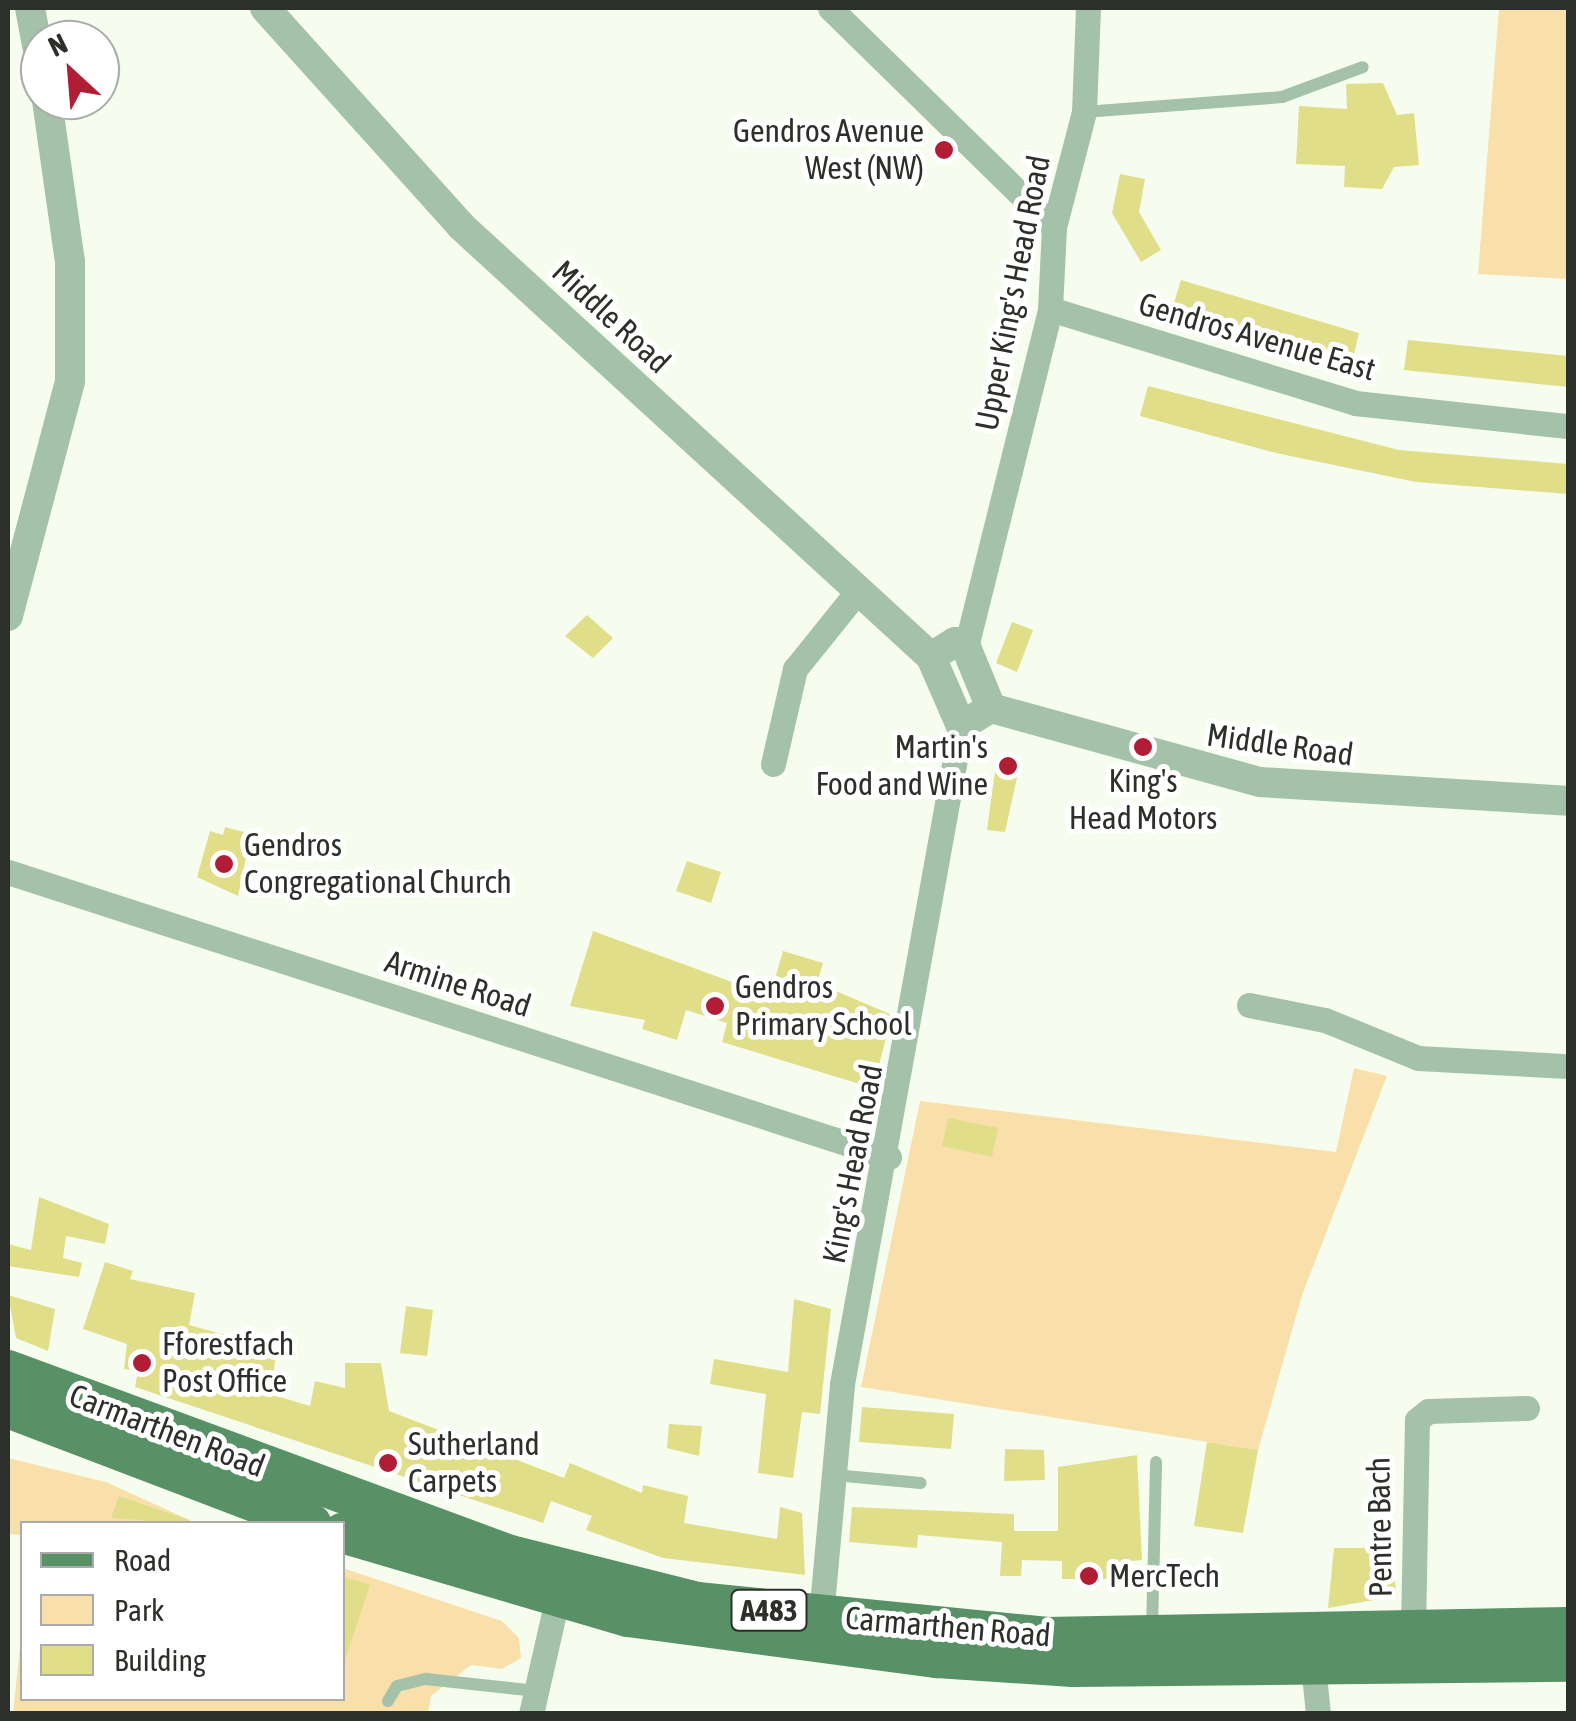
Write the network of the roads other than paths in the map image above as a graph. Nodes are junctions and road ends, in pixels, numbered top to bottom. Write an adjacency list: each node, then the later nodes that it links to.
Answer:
1 (265, 8): 10 (street, Middle Road)
2 (830, 8): 7 (street)
3 (1088, 8): 5 (street, Upper King's Head Road)
4 (1363, 66): 5 (lane)
5 (1084, 112): 7 (street, Upper King's Head Road)
6 (50, 120): 11 (street)
7 (1054, 227): 8 (street, Upper King's Head Road)
8 (1050, 309): 9 (street, Gendros Avenue East); 12 (street, Upper King's Head Road)
9 (1568, 426)
10 (857, 592): 13 (street, Middle Road); 16 (street)
11 (8, 616)
12 (966, 647): 13 (street); 14 (street)
13 (931, 656): 15 (street)
14 (991, 708): 15 (street); 17 (street, Middle Road)
15 (962, 726): 21 (street, King's Head Road)
16 (774, 764)
17 (1568, 802)
18 (8, 872): 21 (street, Armine Road)
19 (1249, 1005): 20 (street)
20 (1568, 1066)
21 (889, 1157): 26 (street, King's Head Road)
22 (8, 1370): 31 (main road, Carmarthen Road / A483)
23 (8, 1408): 28 (main road, Carmarthen Road)
24 (1527, 1408): 33 (street, Pentre Bach)
25 (1156, 1462): 34 (lane)
26 (834, 1475): 27 (lane); 31 (street, King's Head Road)
27 (921, 1483)
28 (304, 1521)
29 (345, 1534): 30 (main road, Carmarthen Road / A483)
30 (557, 1600): 36 (main road, Carmarthen Road / A483); 38 (street)
31 (822, 1616): 34 (main road, Carmarthen Road / A483)
32 (1568, 1627): 33 (main road, Carmarthen Road / A483)
33 (1413, 1628): 34 (main road, Carmarthen Road / A483)
34 (1152, 1634)
35 (1568, 1662): 36 (main road, Carmarthen Road / A483)
36 (1313, 1666): 39 (street)
37 (388, 1701): 38 (lane)
38 (534, 1702)
39 (1318, 1714)

